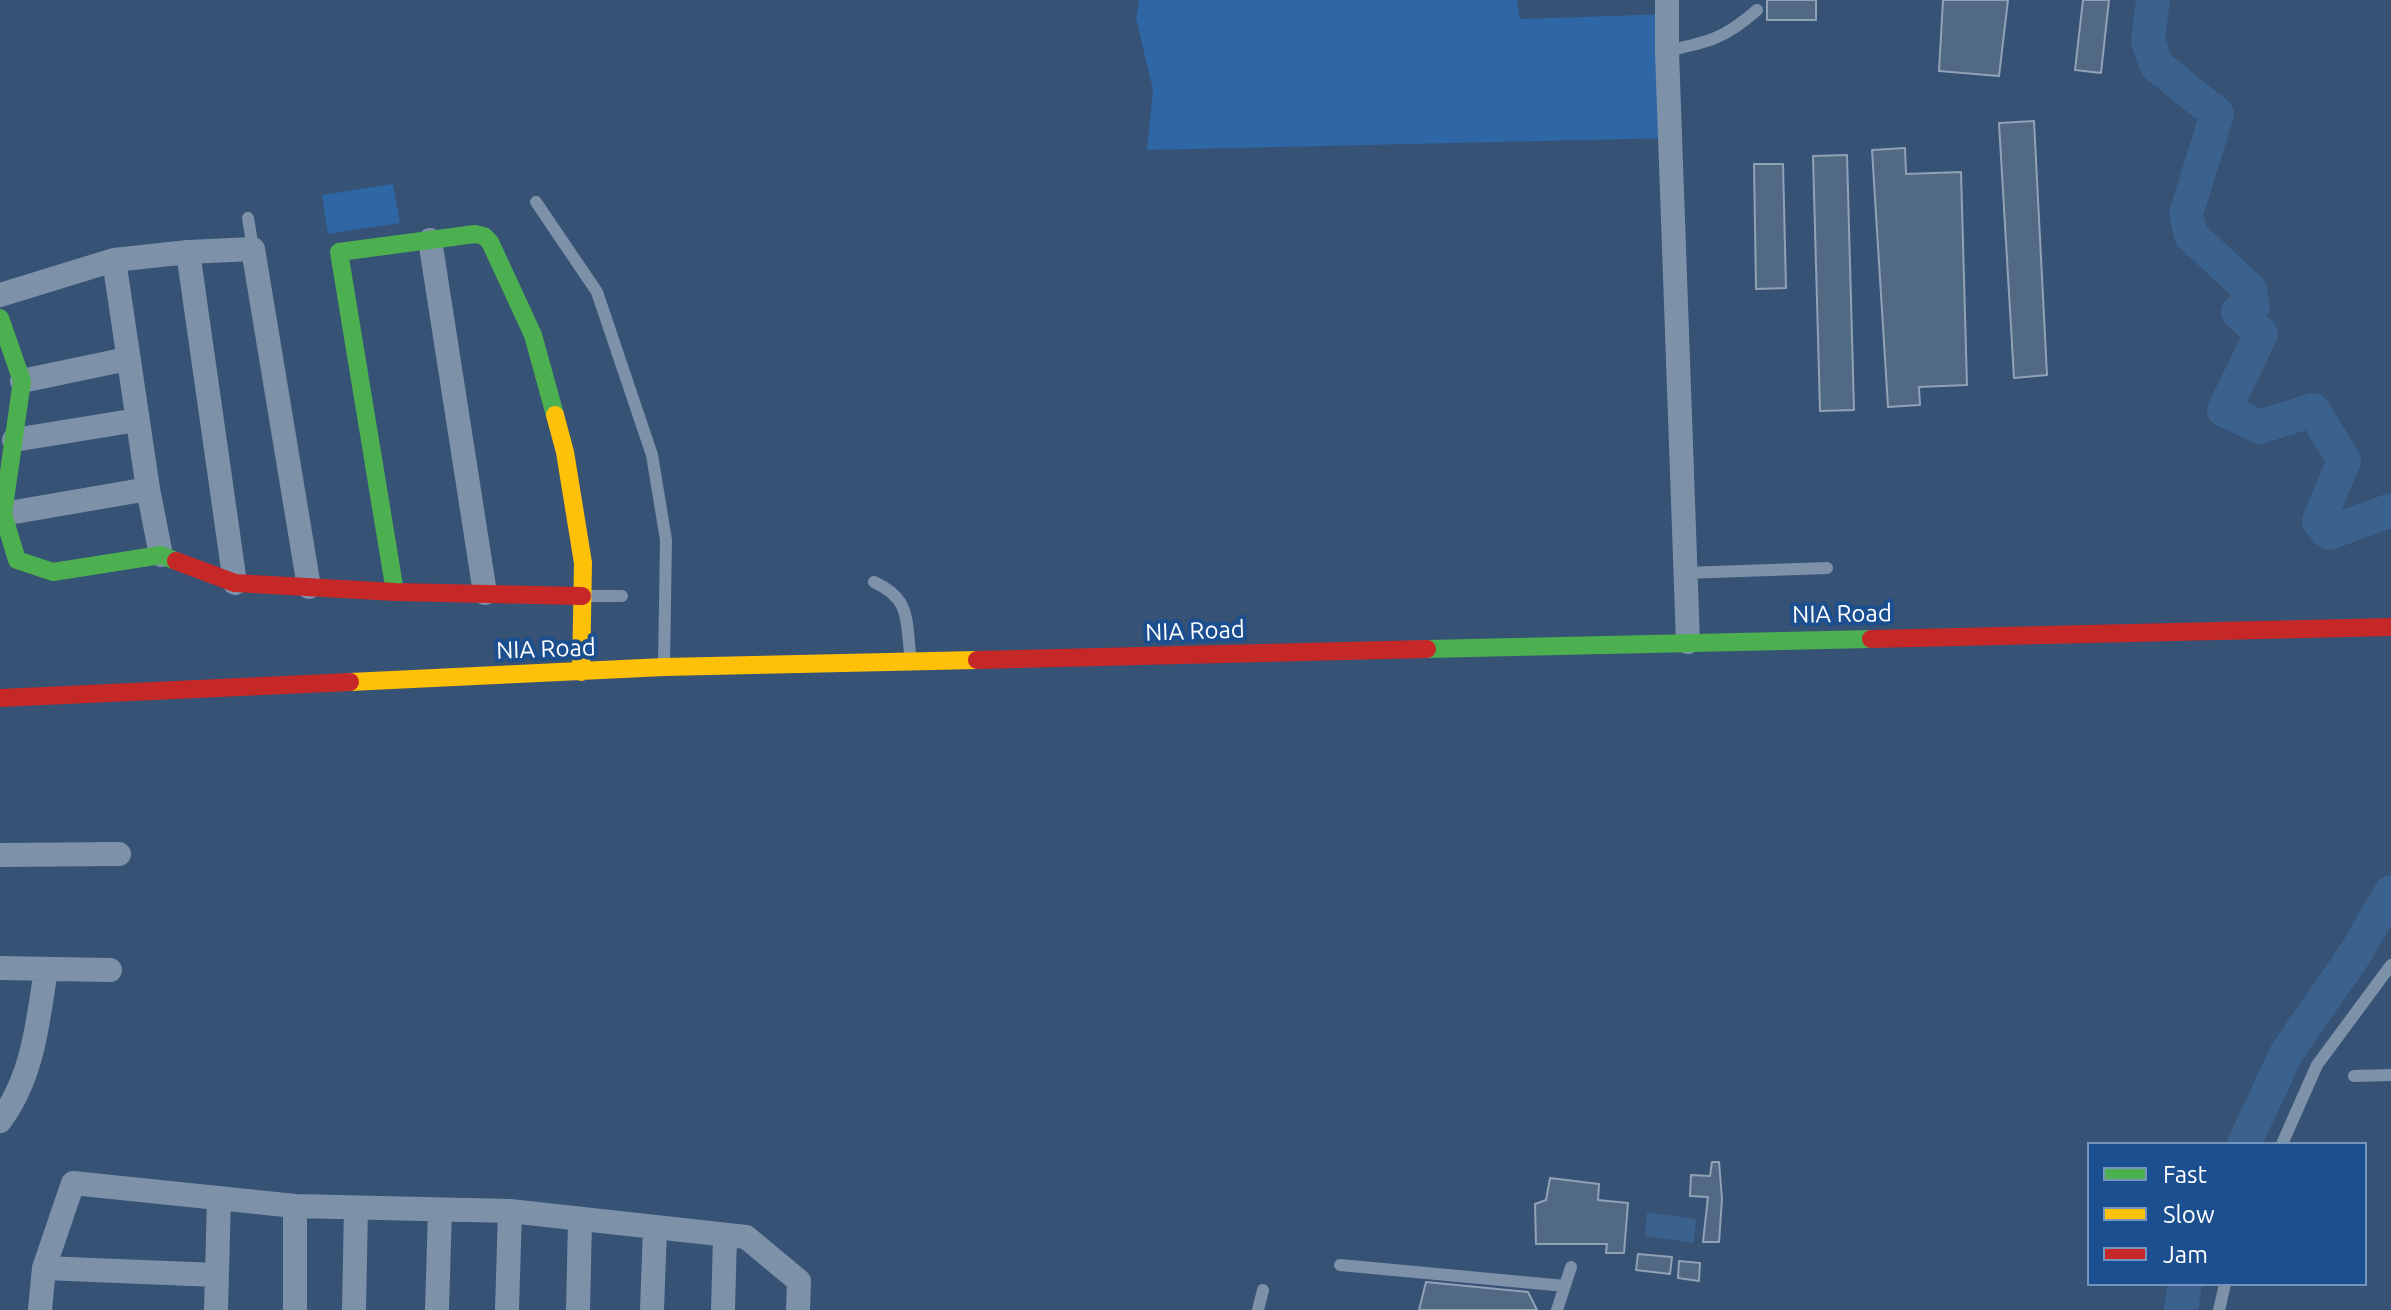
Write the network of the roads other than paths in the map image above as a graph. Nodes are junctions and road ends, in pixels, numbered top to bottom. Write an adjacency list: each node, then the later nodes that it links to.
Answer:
1 (1667, 0): 3 (street)
2 (1757, 10): 3 (lane)
3 (1667, 51): 20 (street)
4 (536, 202): 31 (lane)
5 (248, 218): 7 (lane)
6 (430, 240): 24 (street); 25 (street); 26 (street)
7 (253, 249): 8 (street); 23 (street)
8 (188, 252): 9 (street); 22 (street)
9 (114, 260): 10 (street); 12 (street)
10 (0, 295)
11 (0, 318): 13 (street)
12 (127, 359): 13 (street); 14 (street)
13 (22, 381): 15 (street)
14 (137, 420): 15 (street); 16 (street)
15 (14, 440): 17 (street)
16 (148, 489): 17 (street); 18 (street)
17 (3, 514): 18 (street)
18 (161, 555): 22 (street)
19 (1827, 568): 20 (lane)
20 (1685, 573): 29 (street)
21 (874, 582): 30 (lane)
22 (235, 583): 23 (street)
23 (309, 587): 24 (street)
24 (395, 592): 25 (street)
25 (485, 593): 26 (street)
26 (582, 596): 27 (lane); 32 (street)
27 (622, 596)
28 (2391, 627): 29 (street, NIA Road)
29 (1688, 642): 30 (street, NIA Road)
30 (912, 663): 31 (street, NIA Road)
31 (664, 667): 32 (street, NIA Road)
32 (581, 672): 33 (street, NIA Road)
33 (0, 698)
34 (119, 854): 35 (street)
35 (0, 855)
36 (2391, 965): 43 (lane)
37 (0, 968): 38 (street)
38 (46, 969): 39 (street); 42 (street)
39 (110, 970)
40 (2391, 1075): 41 (lane)
41 (2354, 1076)
42 (0, 1121)
43 (2283, 1142)
44 (219, 1198): 45 (street); 54 (street); 55 (street)
45 (295, 1206): 46 (street); 61 (street)
46 (356, 1208): 47 (street); 62 (street)
47 (440, 1210): 48 (street); 63 (street)
48 (510, 1211): 49 (street); 64 (street)
49 (580, 1220): 50 (street); 65 (street)
50 (655, 1228): 51 (street); 66 (street)
51 (725, 1237): 67 (street); 68 (street)
52 (1340, 1265): 56 (lane)
53 (1571, 1267): 56 (lane)
54 (44, 1268): 55 (street); 59 (street)
55 (217, 1275): 60 (street)
56 (1565, 1286): 70 (lane)
57 (2225, 1286): 71 (lane)
58 (1263, 1290): 69 (lane)
59 (40, 1310)
60 (216, 1310)
61 (295, 1310)
62 (354, 1310)
63 (437, 1310)
64 (507, 1310)
65 (578, 1310)
66 (652, 1310)
67 (723, 1310)
68 (798, 1310)
69 (1258, 1310)
70 (1557, 1310)
71 (2219, 1310)

